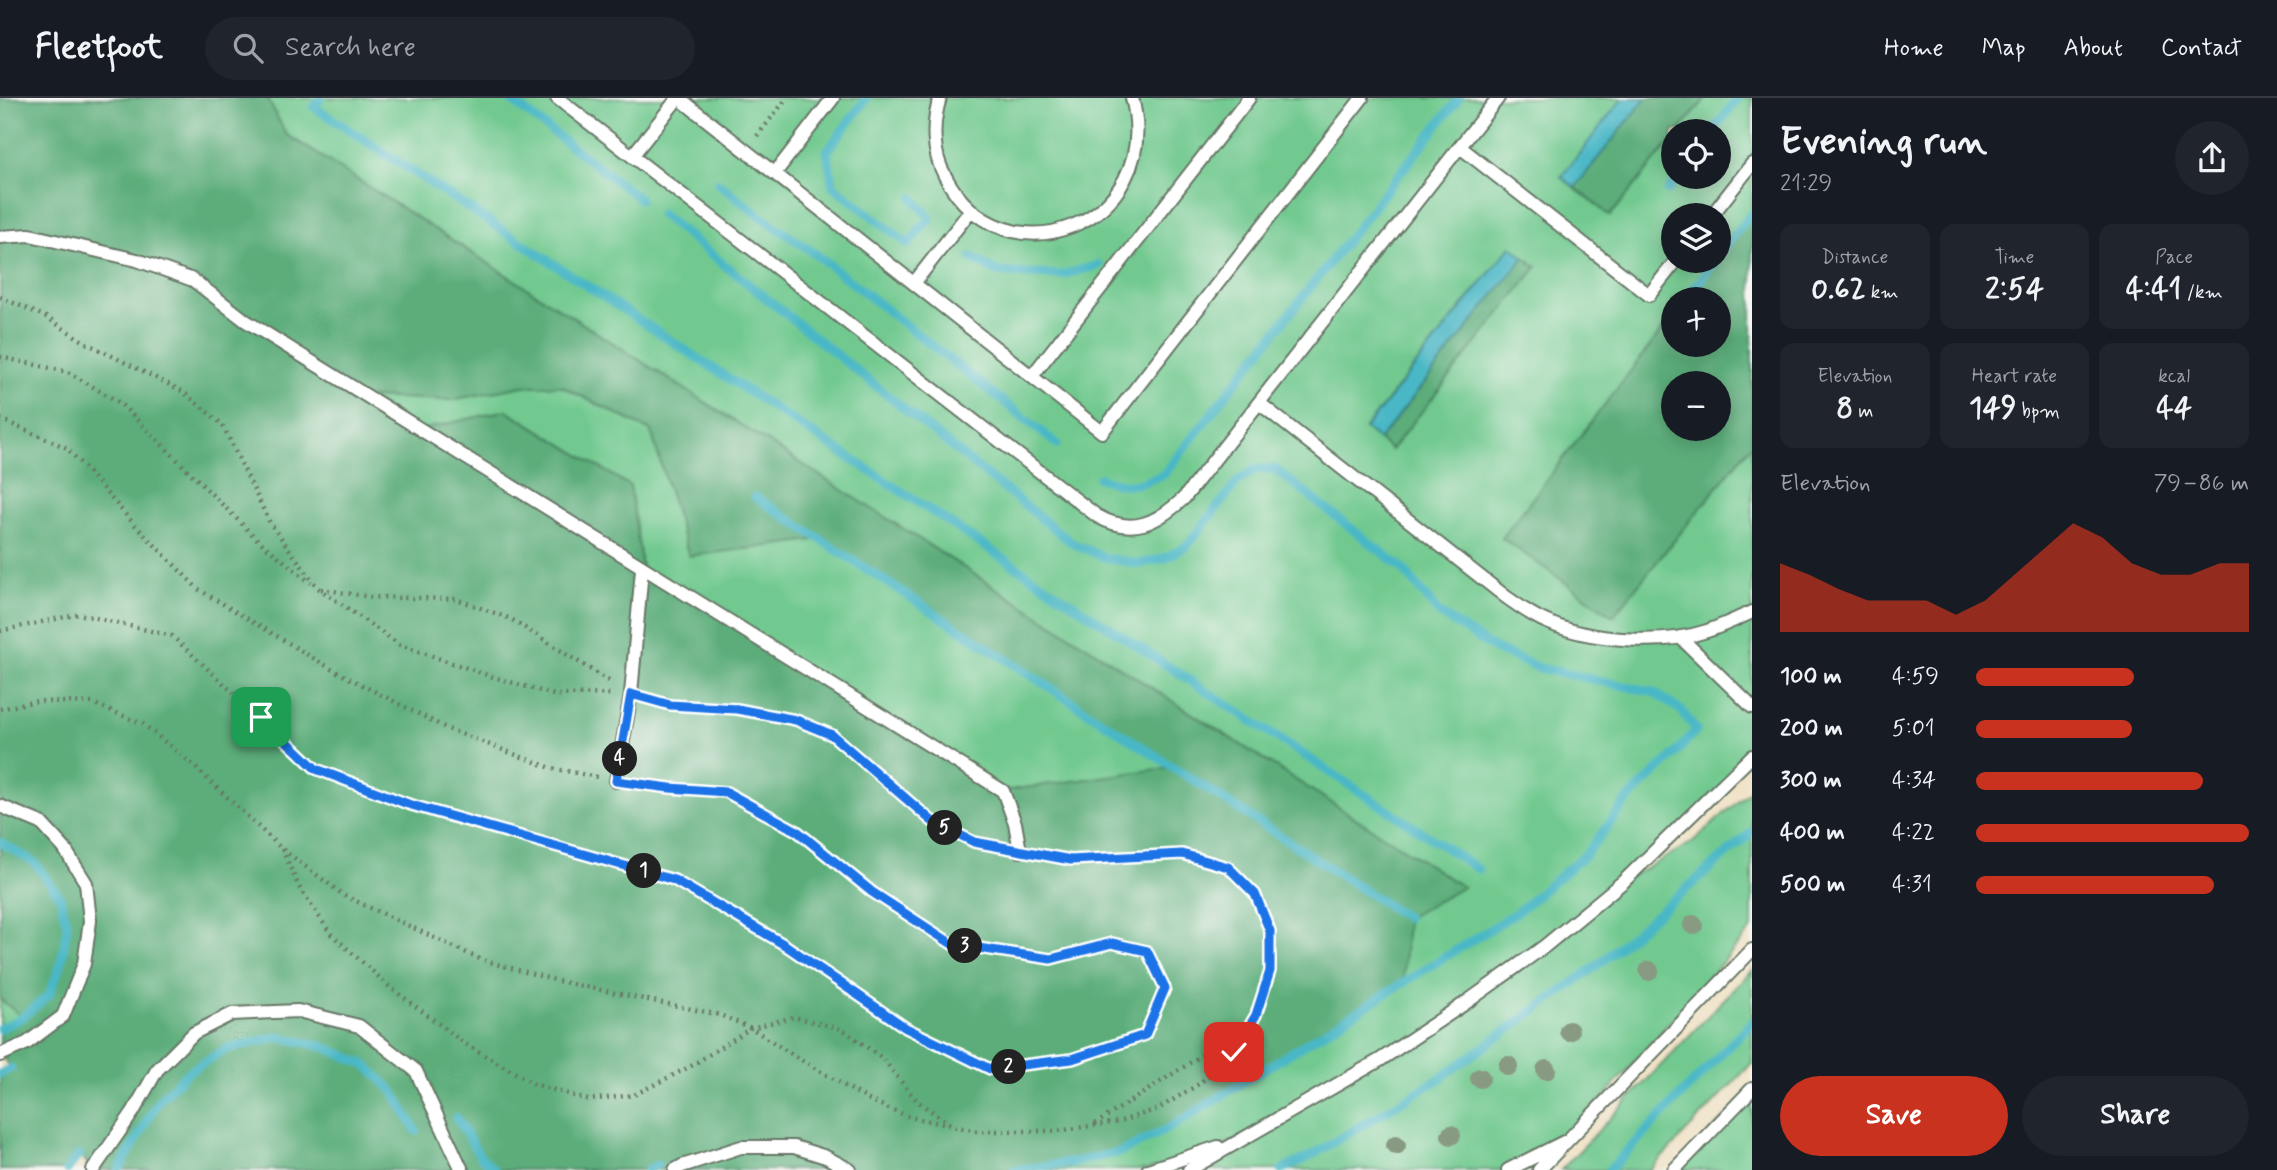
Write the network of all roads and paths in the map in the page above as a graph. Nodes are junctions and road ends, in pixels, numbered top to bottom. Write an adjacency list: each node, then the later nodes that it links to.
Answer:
1 (557, 98): 12 (lane)
2 (678, 98): 11 (lane); 12 (lane)
3 (787, 98): 11 (path)
4 (834, 98): 14 (lane)
5 (940, 98): 16 (lane)
6 (1132, 98): 16 (lane)
7 (1250, 98): 22 (lane)
8 (1362, 98): 22 (lane)
9 (1498, 98): 10 (lane)
10 (1460, 147): 18 (lane); 23 (lane)
11 (746, 150): 14 (lane)
12 (632, 156): 23 (lane)
13 (1752, 164): 15 (lane)
14 (775, 173): 19 (lane)
15 (1721, 203)
16 (971, 210): 19 (lane)
17 (0, 237): 25 (lane)
18 (1666, 273)
19 (914, 283): 22 (lane)
20 (0, 297): 26 (path)
21 (0, 356): 26 (path)
22 (1032, 376)
23 (1259, 403): 29 (lane)
24 (0, 419): 34 (path)
25 (642, 569): 30 (lane); 37 (lane)
26 (318, 588): 30 (path); 30 (path)
27 (1752, 612): 29 (lane)
28 (0, 631): 34 (path)
29 (1680, 637): 31 (lane)
30 (631, 694): 34 (lane); 37 (path)
31 (1752, 707)
32 (0, 709): 36 (path)
33 (1752, 756): 45 (lane)
34 (616, 781)
35 (0, 806): 41 (lane)
36 (282, 849): 40 (path); 40 (path)
37 (1020, 851): 39 (path)
38 (1752, 950): 46 (lane)
39 (1250, 1024): 44 (path); 44 (path)
40 (751, 1028): 43 (path); 43 (path)
41 (0, 1055)
42 (1751, 1091): 55 (lane)
43 (954, 1126): 44 (path)
44 (1092, 1126)
45 (1252, 1135): 51 (lane); 52 (lane)
46 (1568, 1140): 53 (lane); 54 (lane)
47 (93, 1170): 48 (lane)
48 (462, 1170)
49 (676, 1170): 50 (lane)
50 (850, 1170)
51 (1148, 1170)
52 (1189, 1170)
53 (1508, 1170)
54 (1539, 1170)
55 (1674, 1170)

